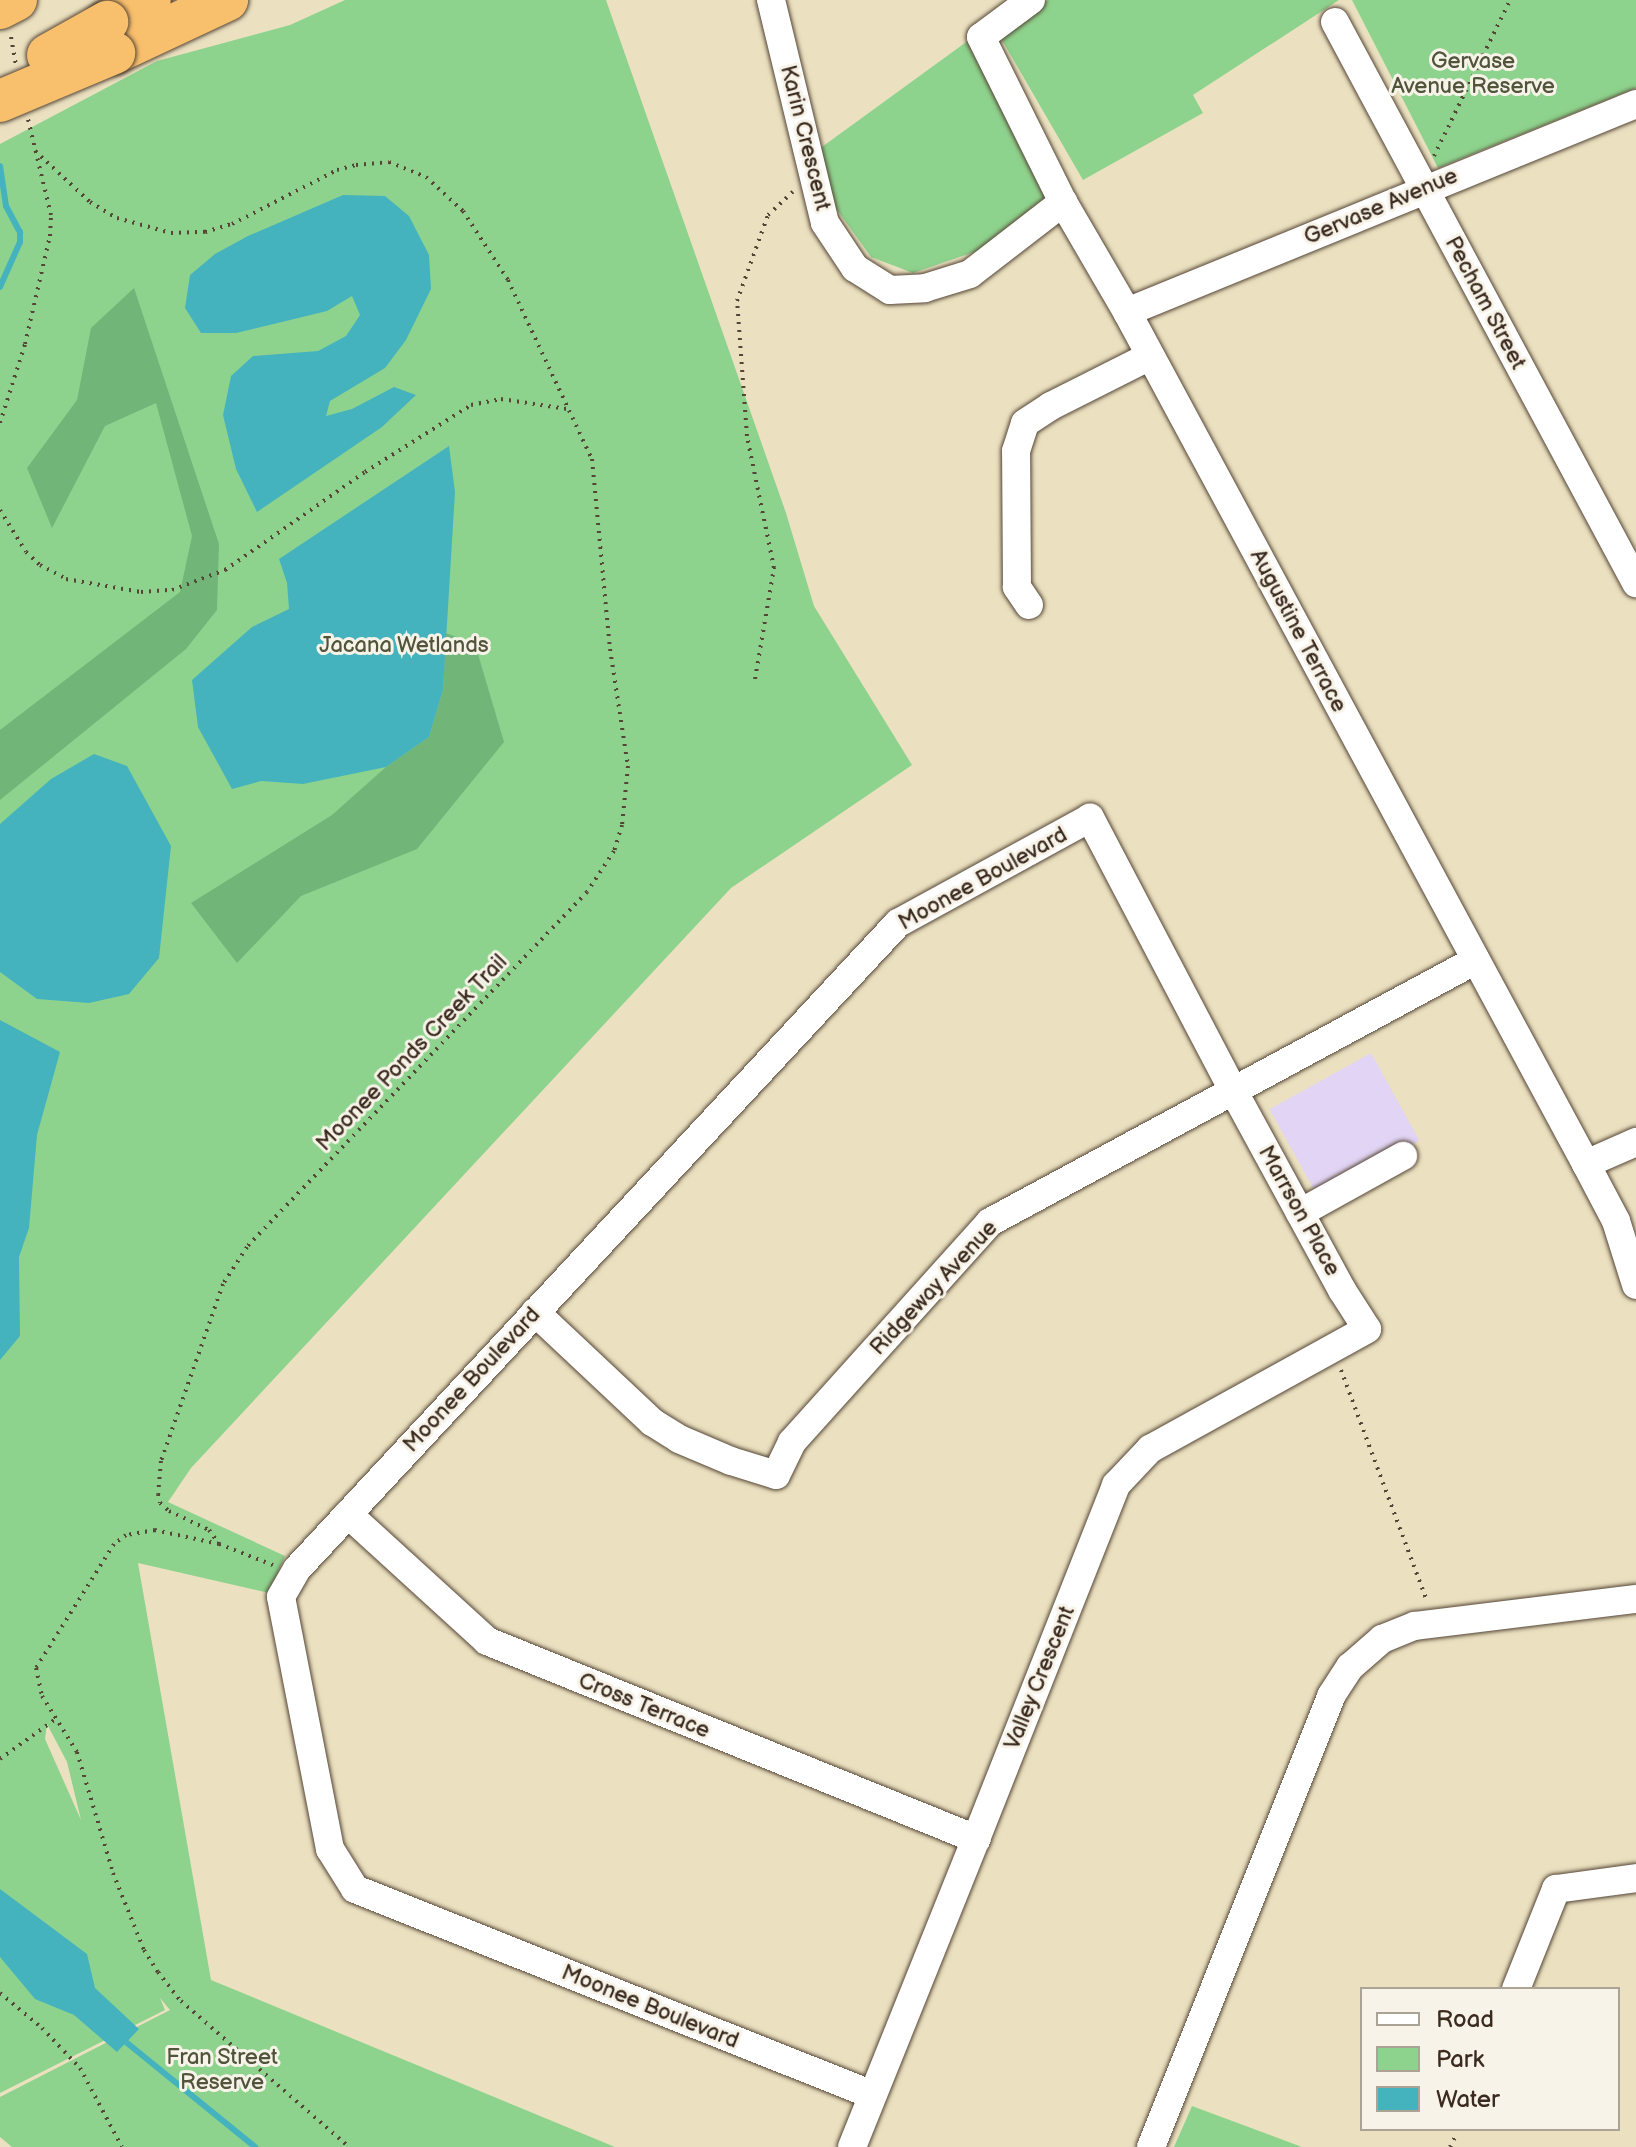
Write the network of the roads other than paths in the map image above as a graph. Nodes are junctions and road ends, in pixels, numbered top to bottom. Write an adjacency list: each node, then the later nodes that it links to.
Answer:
1 (16, 0): 6 (highway, bridge)
2 (150, 0): 8 (highway)
3 (227, 0): 8 (highway)
4 (771, 0): 13 (street, Karin Crescent)
5 (1031, 0): 13 (street, Augustine Terrace)
6 (0, 8)
7 (1335, 22): 12 (street, Pecham Street)
8 (110, 38): 9 (highway, bridge); 10 (highway, bridge)
9 (0, 82)
10 (0, 101)
11 (1636, 104): 12 (street, Gervase Avenue)
12 (1426, 177): 14 (street, Gervase Avenue); 16 (street, Pecham Street)
13 (1063, 202): 14 (street, Augustine Terrace)
14 (1127, 312): 15 (street, Augustine Terrace)
15 (1150, 356): 17 (street); 18 (street, Augustine Terrace)
16 (1636, 583)
17 (1029, 605)
18 (1476, 960): 19 (street, Ridgeway Avenue); 22 (street, Augustine Terrace)
19 (1234, 1092): 23 (street, Marrson Place); 25 (street, Ridgeway Avenue); 25 (street, Moonee Boulevard)
20 (1636, 1142): 22 (street)
21 (1403, 1156): 23 (street)
22 (1586, 1164): 24 (street, Augustine Terrace)
23 (1300, 1213): 26 (street, Marrson Place)
24 (1636, 1285)
25 (535, 1312): 27 (street, Moonee Boulevard)
26 (1367, 1329): 29 (street, Valley Crescent)
27 (348, 1514): 29 (street, Cross Terrace); 32 (street, Moonee Boulevard)
28 (1636, 1599): 34 (street)
29 (976, 1839): 32 (street, Valley Crescent)
30 (1636, 1878): 31 (street)
31 (1517, 1987)
32 (873, 2095): 33 (street, Valley Crescent)
33 (852, 2147)
34 (1151, 2147)

